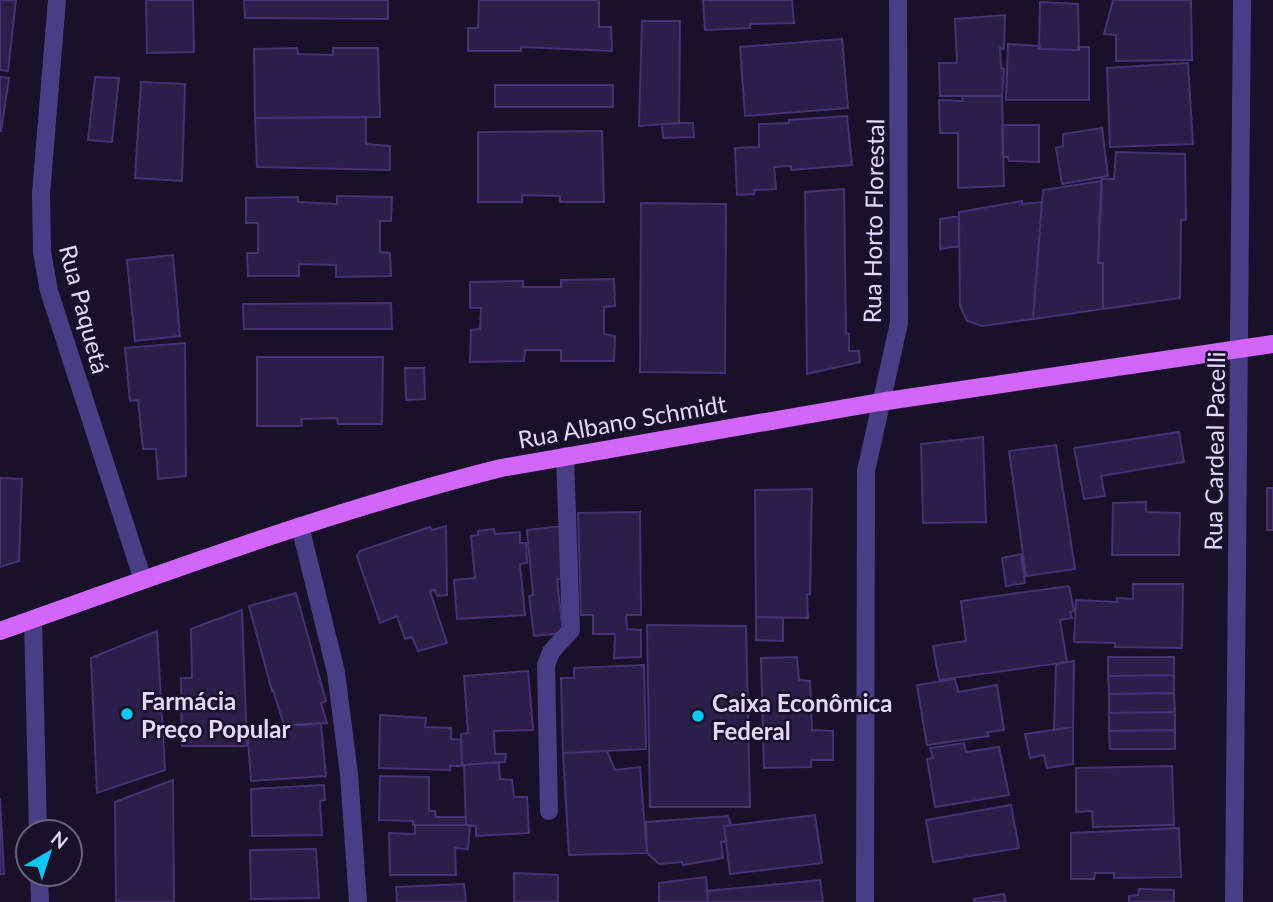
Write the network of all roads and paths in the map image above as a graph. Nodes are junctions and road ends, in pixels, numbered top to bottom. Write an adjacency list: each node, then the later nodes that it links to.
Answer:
1 (57, 0): 9 (street, Rua Paquetá)
2 (898, 0): 6 (street, Rua Horto Florestal)
3 (1242, 0): 5 (street, Rua Cardeal Pacelli)
4 (1273, 344): 5 (main road, Rua Albano Schmidt)
5 (1239, 349): 6 (main road, Rua Albano Schmidt); 16 (street, Rua Cardeal Pacelli)
6 (880, 402): 7 (main road, Rua Albano Schmidt); 15 (street, Rua Horto Florestal)
7 (565, 456): 8 (main road, Rua Albano Schmidt); 12 (street)
8 (300, 526): 9 (main road, Rua Albano Schmidt); 14 (street)
9 (143, 580): 10 (main road, Rua Albano Schmidt)
10 (33, 620): 11 (main road, Rua Albano Schmidt); 13 (street)
11 (0, 631)
12 (549, 810)
13 (38, 818)
14 (358, 902)
15 (865, 902)
16 (1234, 902)

